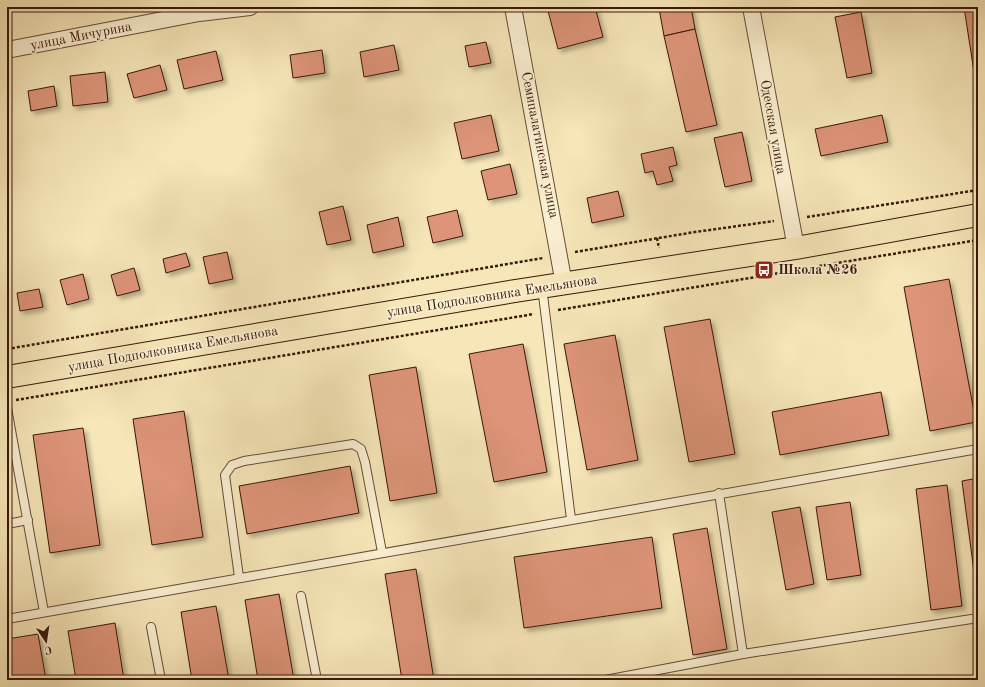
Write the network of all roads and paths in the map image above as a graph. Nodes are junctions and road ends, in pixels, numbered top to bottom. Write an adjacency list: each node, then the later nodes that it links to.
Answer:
1 (250, 7): 4 (street, улица Мичурина)
2 (513, 7): 11 (street, Семипалатинская улица)
3 (751, 7): 8 (street, Одесская улица)
4 (198, 10): 5 (street, улица Мичурина)
5 (7, 50)
6 (978, 190): 8 (path)
7 (978, 215): 10 (main road, улица Подполковника Емельянова)
8 (790, 219): 10 (street, Одесская улица); 11 (path)
9 (978, 240): 12 (path)
10 (796, 248): 14 (main road, улица Подполковника Емельянова)
11 (560, 255): 14 (street, Семипалатинская улица); 17 (path)
12 (816, 267)
13 (785, 272): 16 (path)
14 (564, 284): 15 (main road, улица Подполковника Емельянова)
15 (542, 287): 16 (lane); 18 (main road, улица Подполковника Емельянова)
16 (546, 312): 19 (path); 23 (lane)
17 (7, 349)
18 (7, 377)
19 (15, 400)
20 (7, 408): 24 (lane)
21 (978, 449): 22 (lane)
22 (719, 493): 23 (lane); 33 (lane)
23 (572, 519): 26 (lane)
24 (28, 520): 25 (lane); 29 (lane)
25 (7, 524)
26 (382, 552): 27 (lane); 27 (lane)
27 (239, 577): 29 (lane)
28 (301, 596): 35 (lane)
29 (44, 612): 31 (lane)
30 (978, 618): 33 (lane)
31 (7, 619)
32 (151, 627): 34 (lane)
33 (743, 654): 36 (lane)
34 (161, 680)
35 (317, 680)
36 (605, 680)

